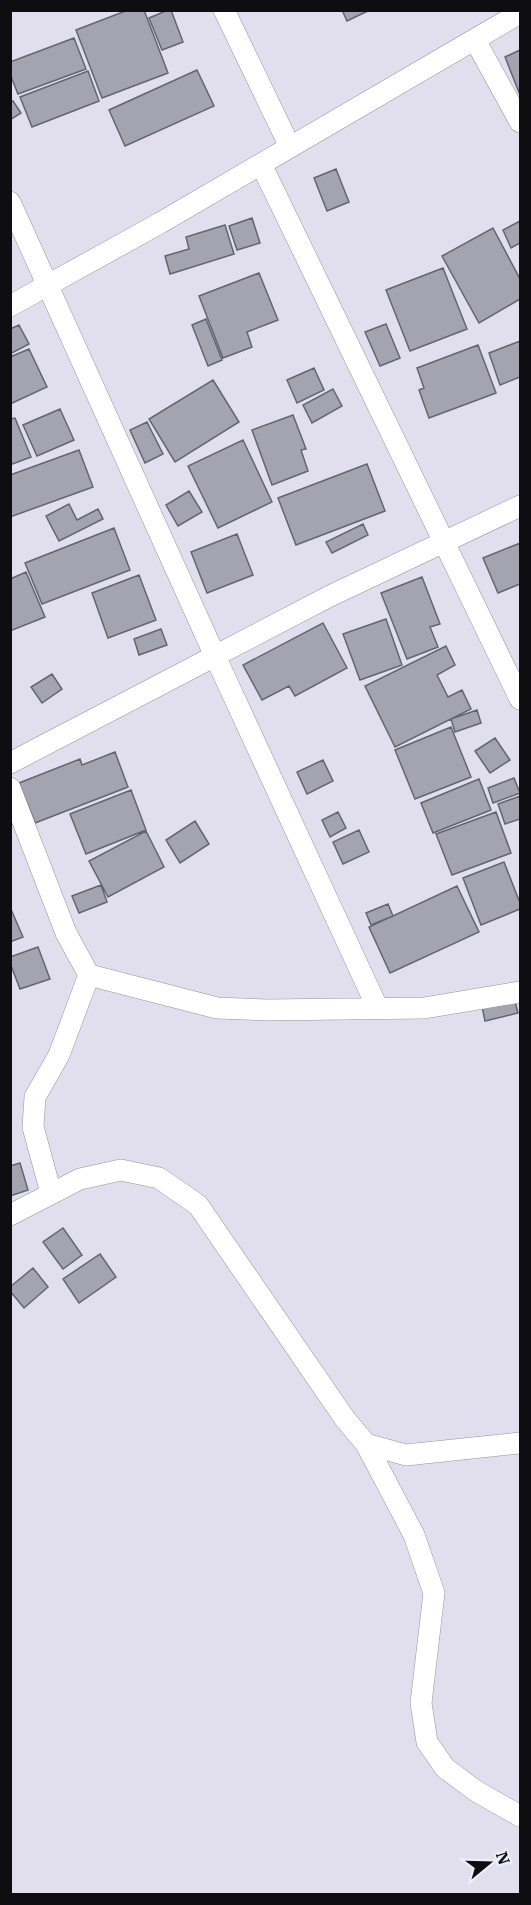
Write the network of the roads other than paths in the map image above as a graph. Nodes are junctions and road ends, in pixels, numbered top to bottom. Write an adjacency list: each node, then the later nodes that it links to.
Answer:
1 (224, 10): 5 (street)
2 (520, 14): 3 (street)
3 (476, 40): 4 (street); 5 (street)
4 (520, 122)
5 (290, 147): 6 (street)
6 (261, 164): 8 (street); 11 (street)
7 (10, 202): 8 (street)
8 (48, 285): 9 (street); 12 (street)
9 (10, 306)
10 (520, 506): 11 (street)
11 (444, 542): 12 (street); 13 (street)
12 (216, 656): 14 (street); 18 (street)
13 (520, 699)
14 (10, 763)
15 (10, 788): 16 (street)
16 (89, 975): 18 (street); 19 (street)
17 (520, 992): 18 (street)
18 (378, 1009)
19 (51, 1193): 20 (street); 22 (street)
20 (10, 1215)
21 (520, 1443): 22 (street)
22 (366, 1444): 23 (street)
23 (520, 1816)

